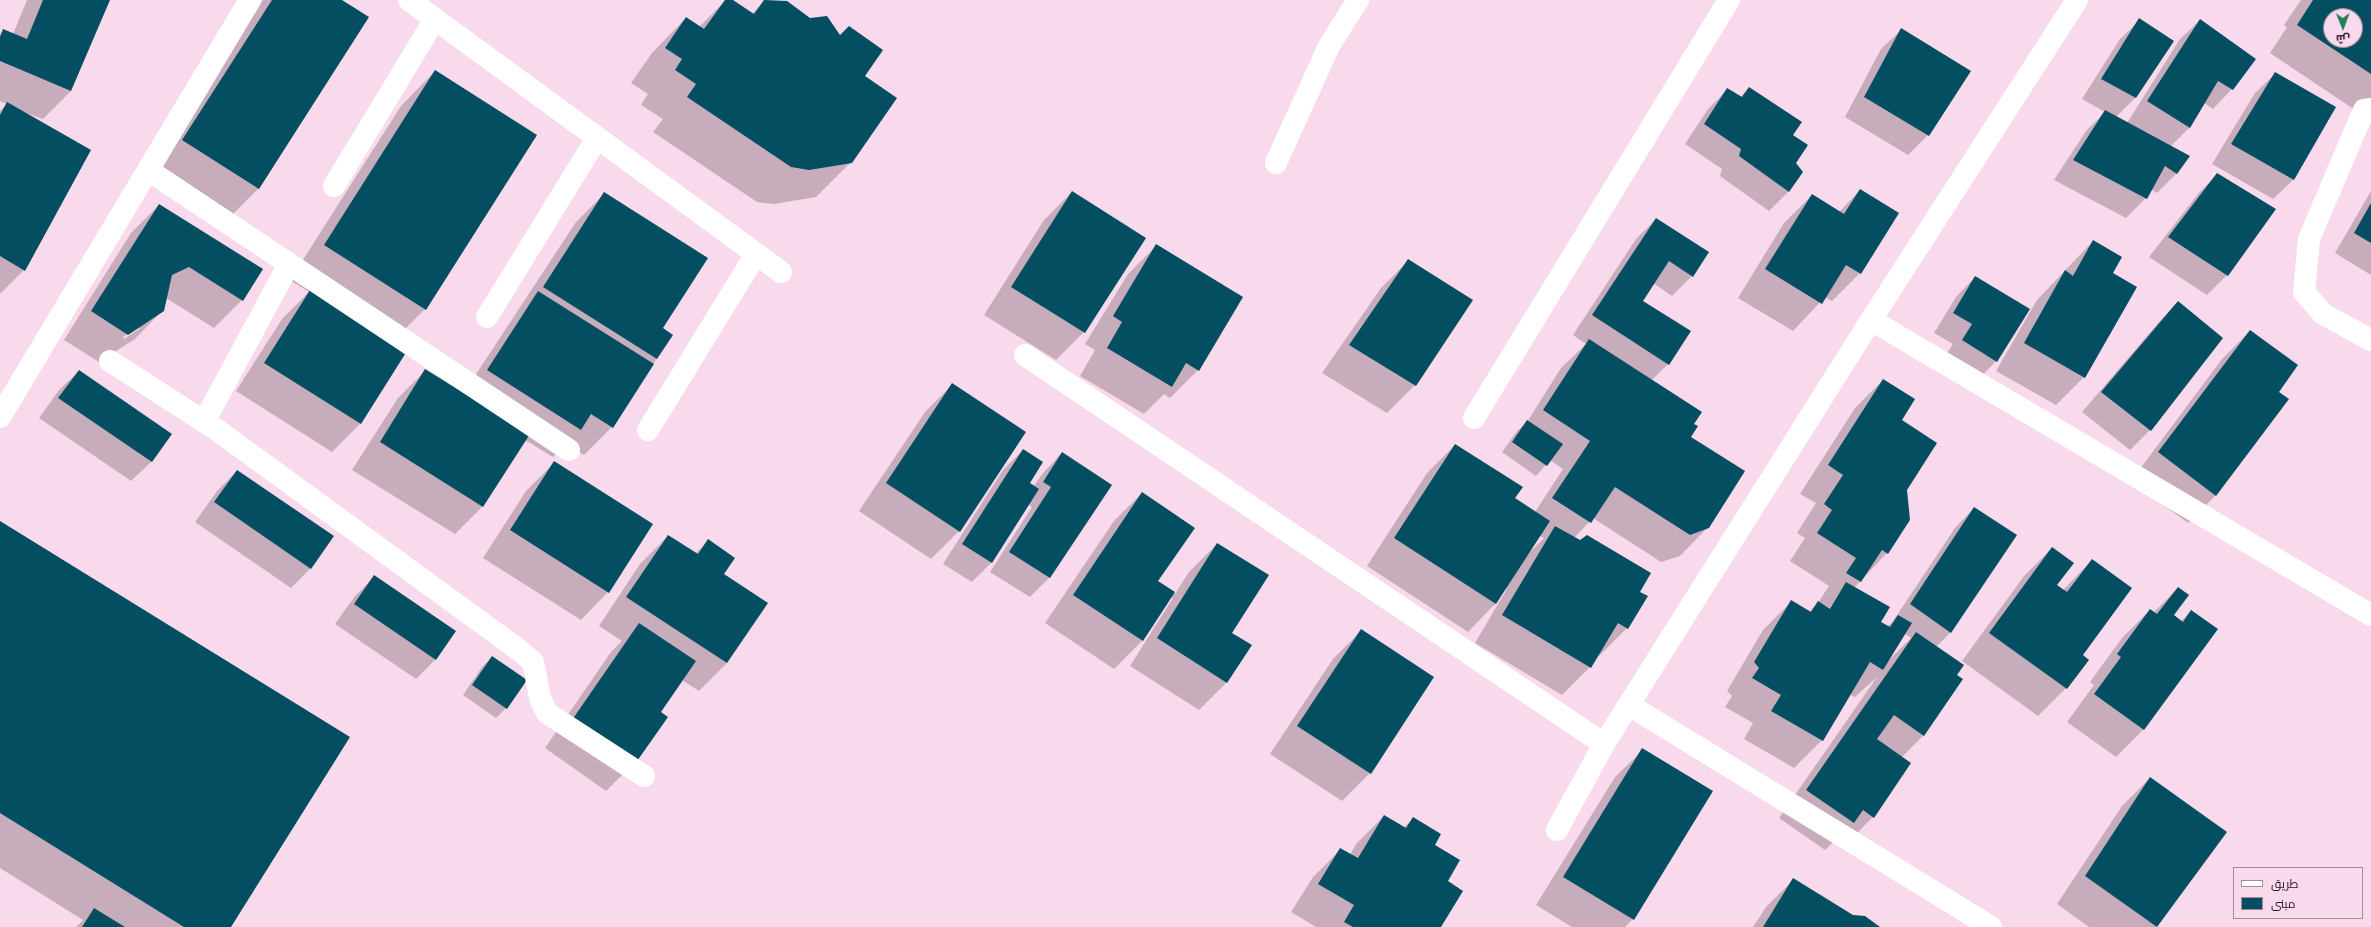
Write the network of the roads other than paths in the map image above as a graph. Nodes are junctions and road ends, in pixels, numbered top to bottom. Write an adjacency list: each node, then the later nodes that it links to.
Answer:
1 (250, 0): 10 (street)
2 (409, 0): 6 (street)
3 (1358, 0): 9 (street)
4 (1729, 0): 21 (street)
5 (2076, 0): 16 (street)
6 (435, 19): 8 (street); 11 (street)
7 (2371, 109): 17 (street)
8 (597, 138): 12 (street); 15 (street)
9 (1276, 163)
10 (148, 170): 13 (street); 20 (street)
11 (334, 186)
12 (756, 254): 14 (street); 23 (street)
13 (289, 264): 22 (street); 24 (street)
14 (781, 272)
15 (487, 317)
16 (1870, 320): 25 (street); 26 (street)
17 (2371, 340)
18 (1025, 355): 27 (street)
19 (110, 361): 22 (street)
20 (0, 417)
21 (1474, 418)
22 (204, 422): 28 (street)
23 (648, 430)
24 (569, 450)
25 (2371, 615)
26 (1629, 705): 27 (street); 30 (street)
27 (1604, 744): 29 (street)
28 (644, 776)
29 (1557, 830)
30 (1991, 927)

